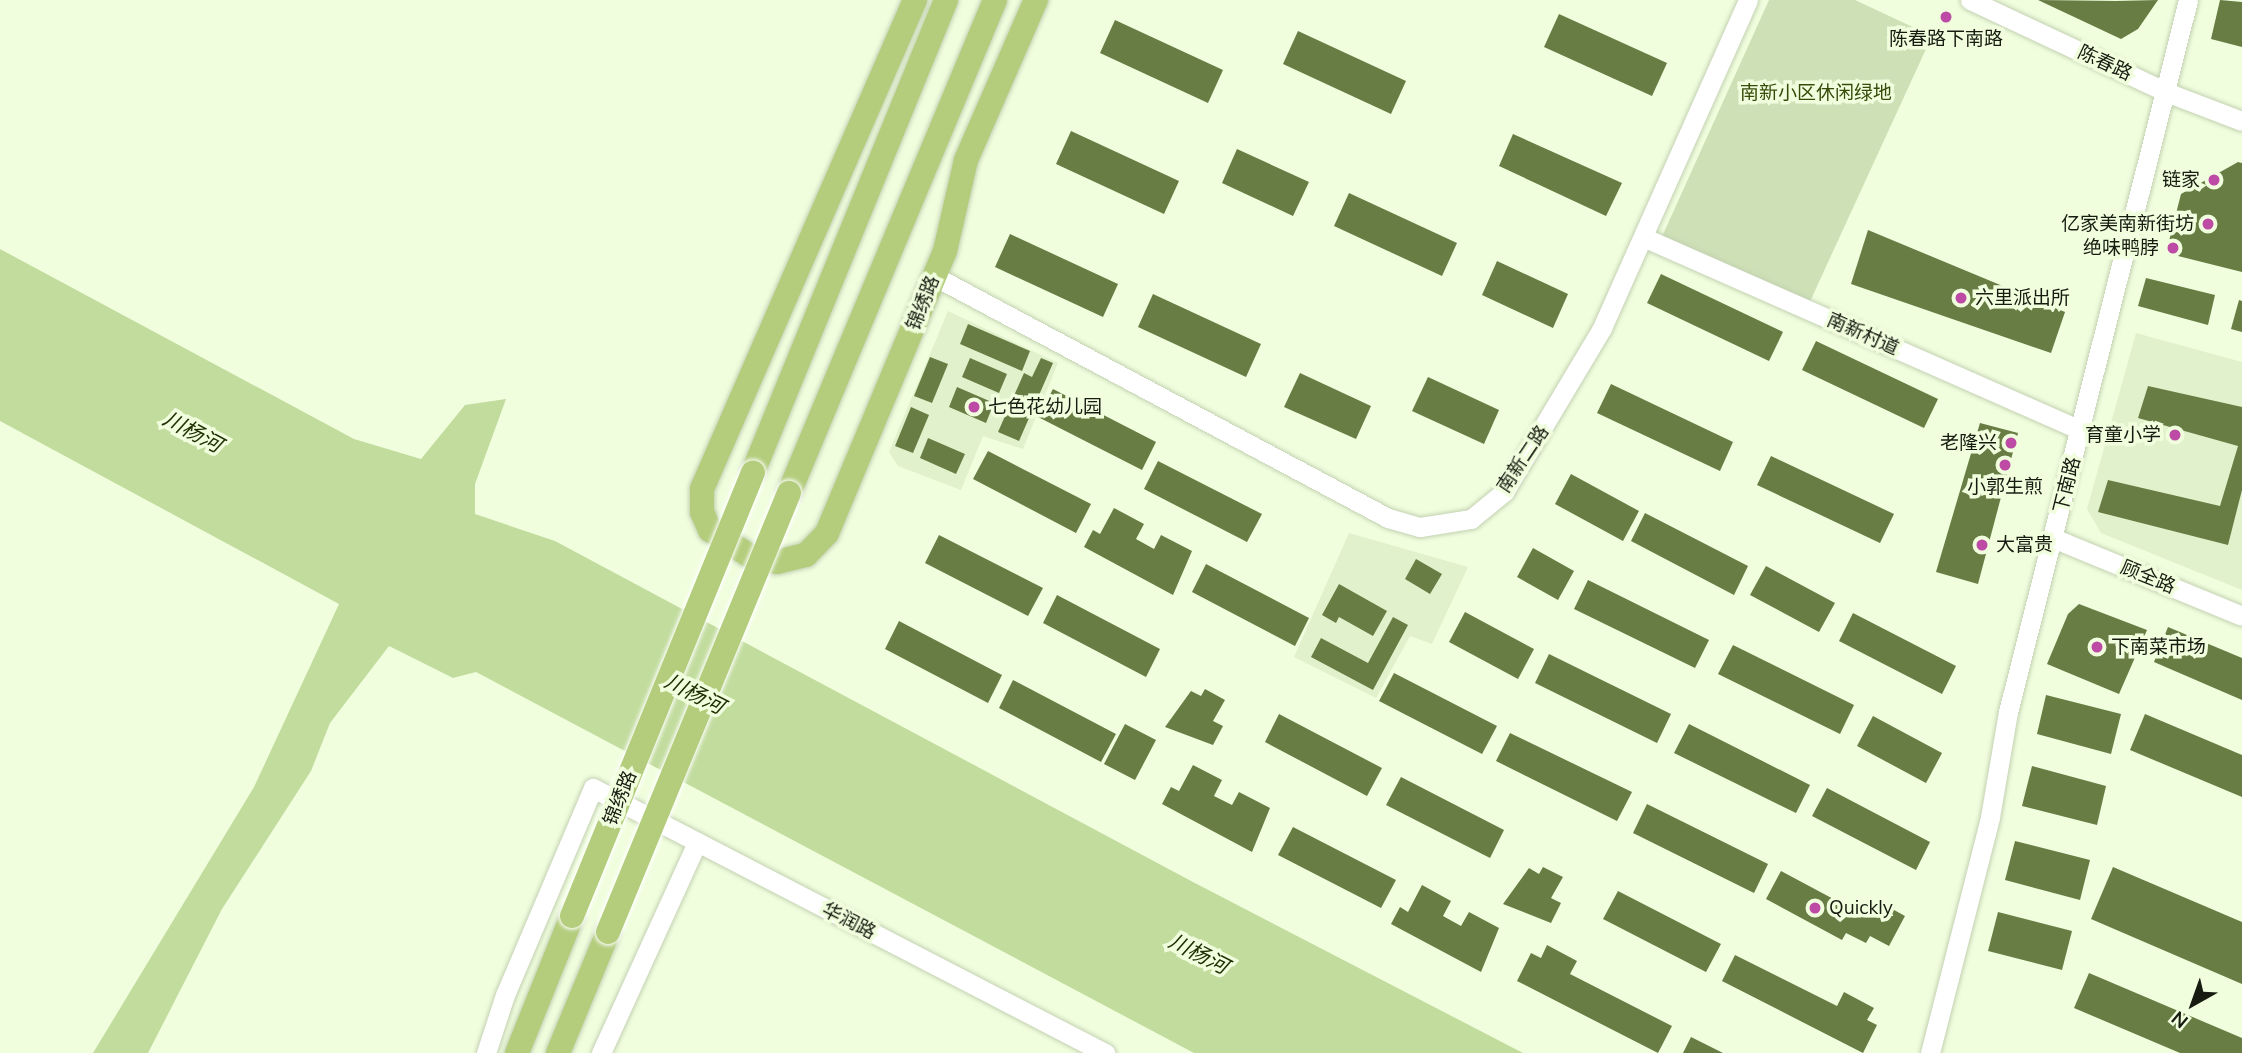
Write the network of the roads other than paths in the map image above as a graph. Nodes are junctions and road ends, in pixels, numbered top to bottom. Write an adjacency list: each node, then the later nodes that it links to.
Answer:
1 (915, 0): 11 (main road, 锦绣路)
2 (946, 0): 17 (main road, 锦绣路, bridge)
3 (995, 0): 18 (main road, 锦绣路, bridge)
4 (1036, 0): 11 (main road, 锦绣路)
5 (1748, 0): 10 (street, 南新二路)
6 (1970, 0): 8 (street, 陈春路)
7 (2188, 0): 8 (street, 下南路)
8 (2166, 92): 9 (street, 陈春路); 12 (street, 下南路)
9 (2242, 121)
10 (1645, 238): 11 (street, 南新二路); 12 (street, 南新村道)
11 (934, 276)
12 (2081, 430): 13 (street, 下南路)
13 (2053, 538): 14 (street, 顾全路); 21 (street, 下南路)
14 (2242, 616)
15 (697, 842): 16 (street, 华润路); 19 (street); 20 (street, 华润路)
16 (486, 1053)
17 (517, 1053)
18 (558, 1053)
19 (601, 1053)
20 (1105, 1053)
21 (1930, 1053)

